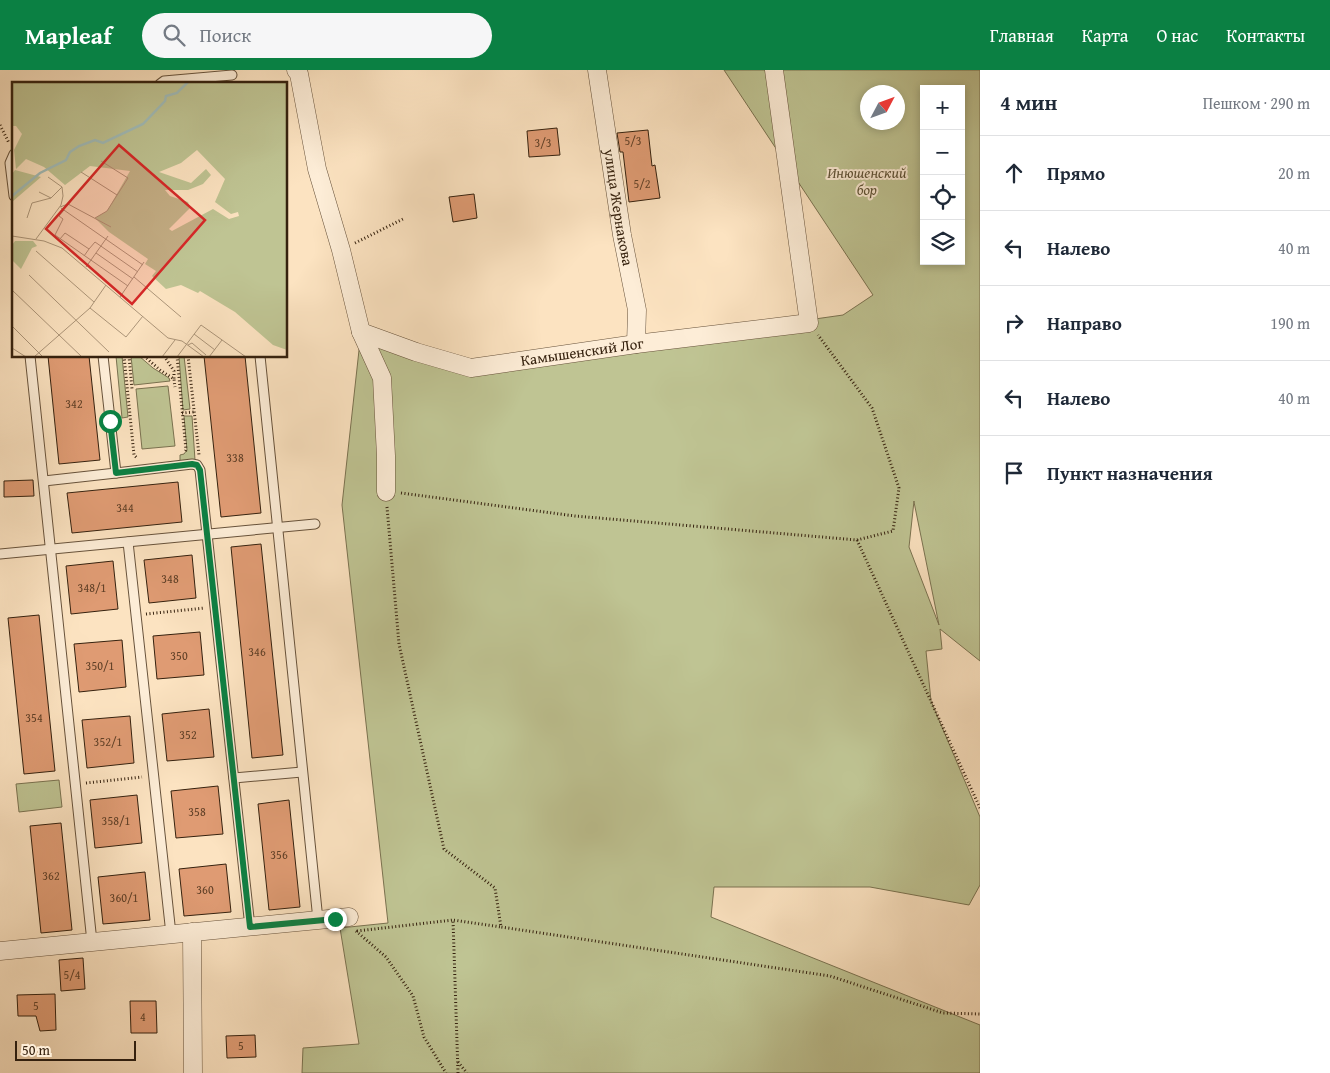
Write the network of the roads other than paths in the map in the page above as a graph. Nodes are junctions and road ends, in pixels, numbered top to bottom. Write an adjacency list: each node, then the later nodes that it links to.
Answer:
1 (296, 70): 8 (street)
2 (597, 70): 9 (street, улица Жернакова)
3 (774, 70): 9 (street, Камышенский Лог)
4 (232, 76): 5 (lane)
5 (163, 82)
6 (12, 158): 7 (lane)
7 (12, 180)
8 (361, 332): 9 (street, Камышенский Лог); 15 (street)
9 (636, 344)
10 (30, 358): 14 (lane)
11 (103, 358): 13 (lane)
12 (260, 358): 17 (lane)
13 (116, 473): 14 (lane); 18 (lane)
14 (44, 481): 20 (lane)
15 (386, 492)
16 (316, 524): 17 (lane)
17 (278, 528): 18 (lane); 22 (lane)
18 (207, 534): 19 (lane); 23 (lane)
19 (128, 542): 20 (lane); 28 (lane)
20 (51, 549): 21 (lane); 29 (lane)
21 (0, 554)
22 (302, 772): 23 (lane); 25 (lane)
23 (234, 778): 26 (lane)
24 (350, 916): 25 (street)
25 (318, 920): 26 (street)
26 (250, 927): 27 (street)
27 (192, 932): 28 (street); 31 (street)
28 (171, 934): 29 (street)
29 (92, 942): 30 (street)
30 (0, 951)
31 (193, 1073)

